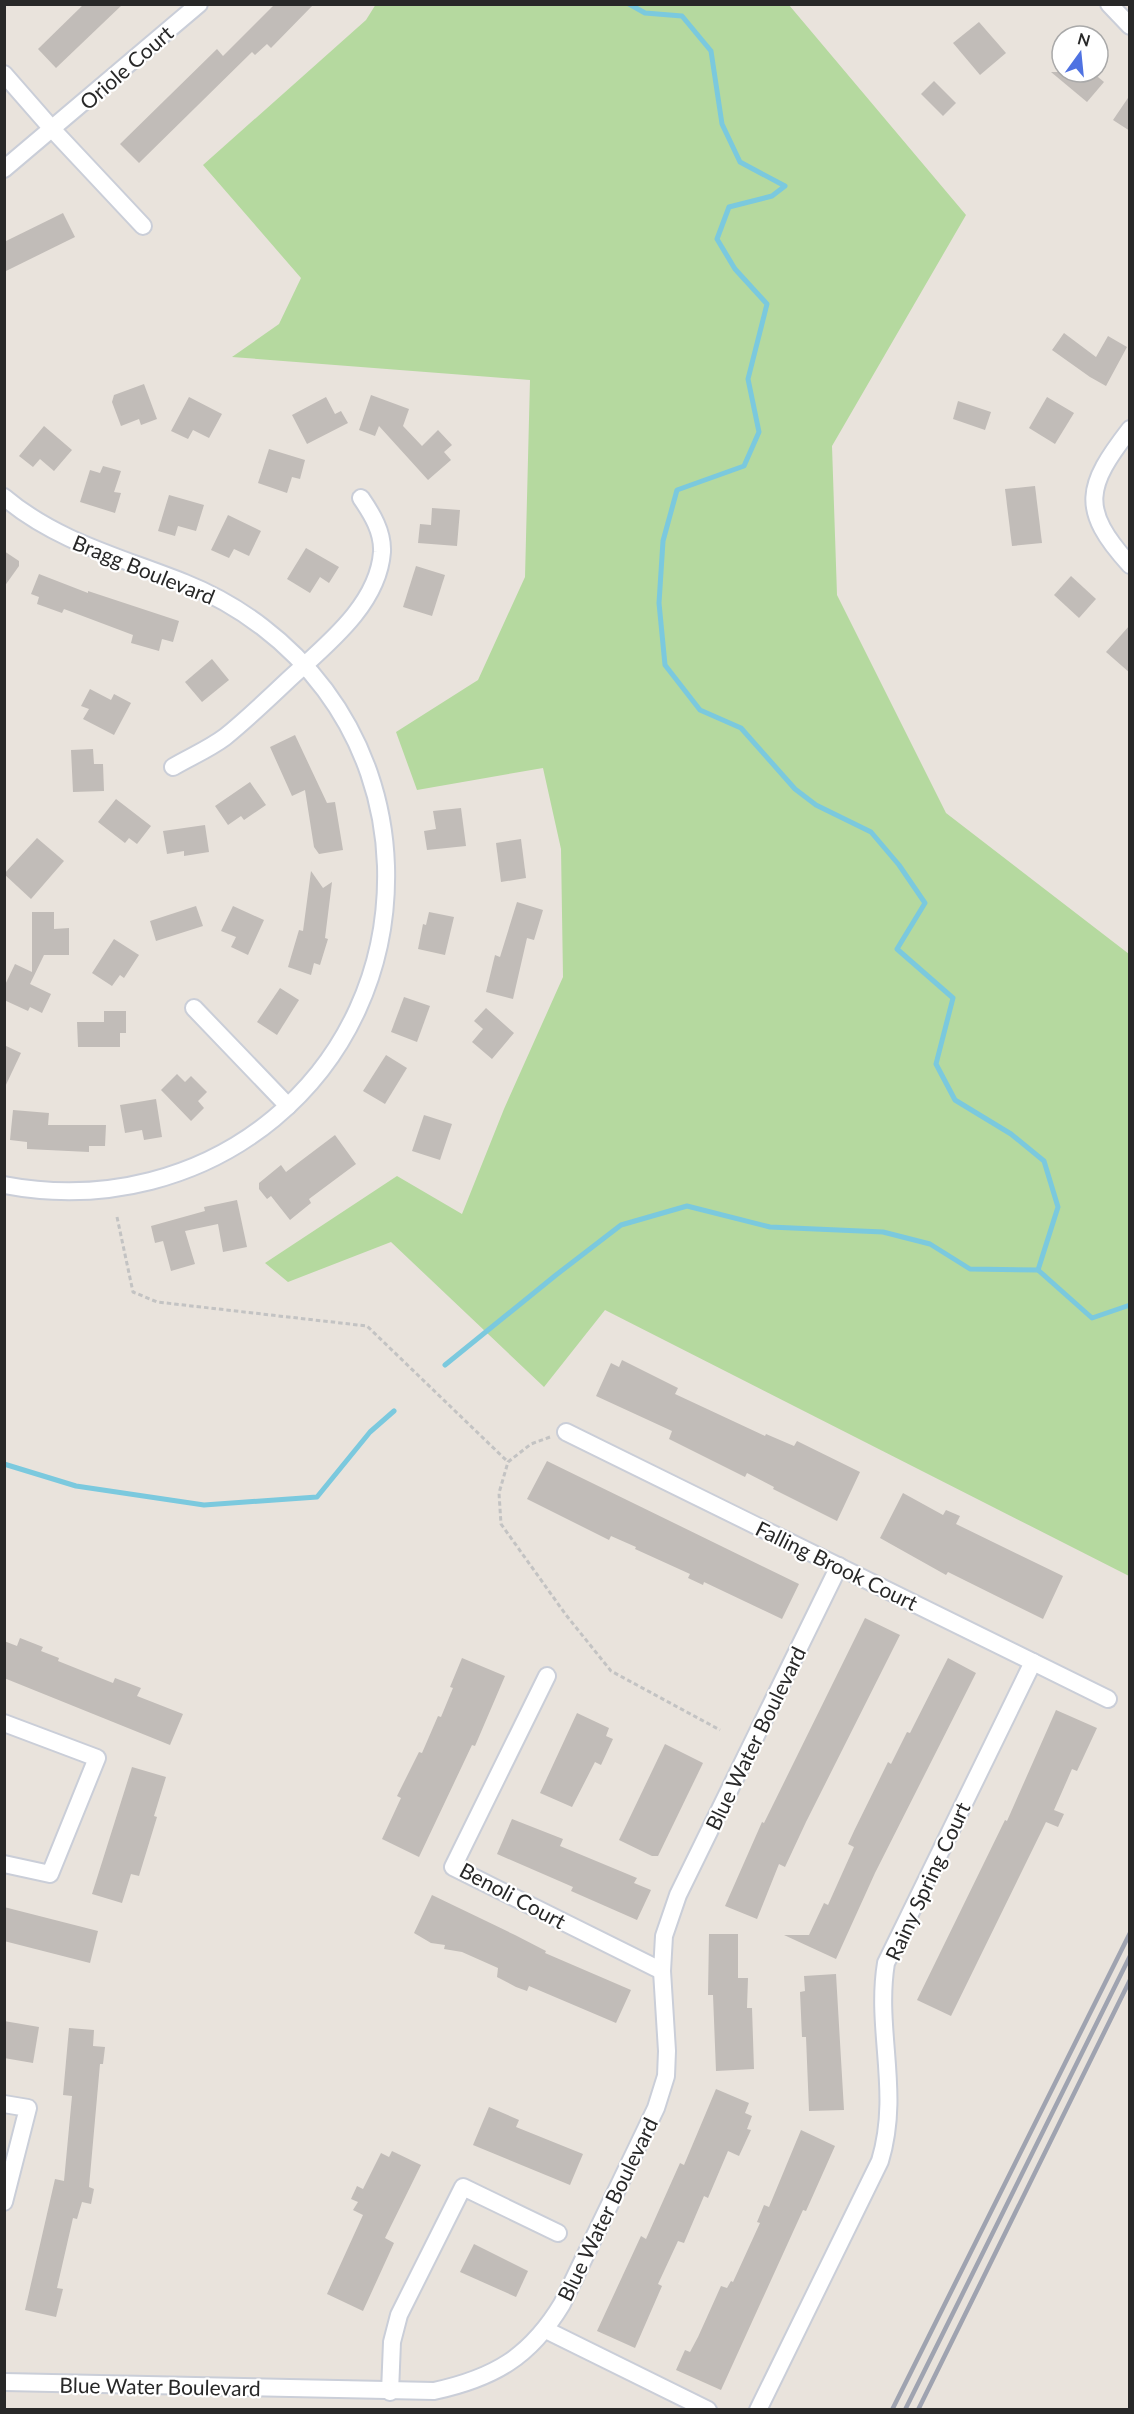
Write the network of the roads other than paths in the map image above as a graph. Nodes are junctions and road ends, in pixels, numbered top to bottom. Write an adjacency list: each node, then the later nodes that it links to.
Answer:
1 (199, 4): 5 (street, Oriole Court)
2 (1109, 4): 3 (street)
3 (1130, 26)
4 (4, 74): 5 (street)
5 (53, 130): 6 (street, Oriole Court); 7 (street)
6 (4, 169)
7 (142, 226)
8 (1130, 429): 11 (street)
9 (4, 497): 12 (street, Bragg Boulevard)
10 (361, 498): 12 (street)
11 (1130, 565)
12 (304, 665): 13 (street); 15 (street, Bragg Boulevard)
13 (173, 767)
14 (194, 1008): 15 (street)
15 (288, 1106): 16 (street, Bragg Boulevard)
16 (4, 1185)
17 (559, 1434): 18 (street, Falling Brook Court)
18 (838, 1566): 19 (street, Falling Brook Court); 24 (street, Blue Water Boulevard)
19 (1033, 1662): 21 (street, Falling Brook Court); 32 (street, Rainy Spring Court)
20 (547, 1676): 24 (street, Benoli Court)
21 (1108, 1699)
22 (4, 1723): 23 (street)
23 (4, 1864)
24 (662, 1971): 28 (street, Blue Water Boulevard)
25 (4, 2104): 26 (street)
26 (4, 2202)
27 (558, 2233): 30 (street)
28 (546, 2330): 30 (street, Blue Water Boulevard); 31 (street)
29 (4, 2382): 30 (street, Blue Water Boulevard)
30 (390, 2392)
31 (708, 2409)
32 (758, 2409)

